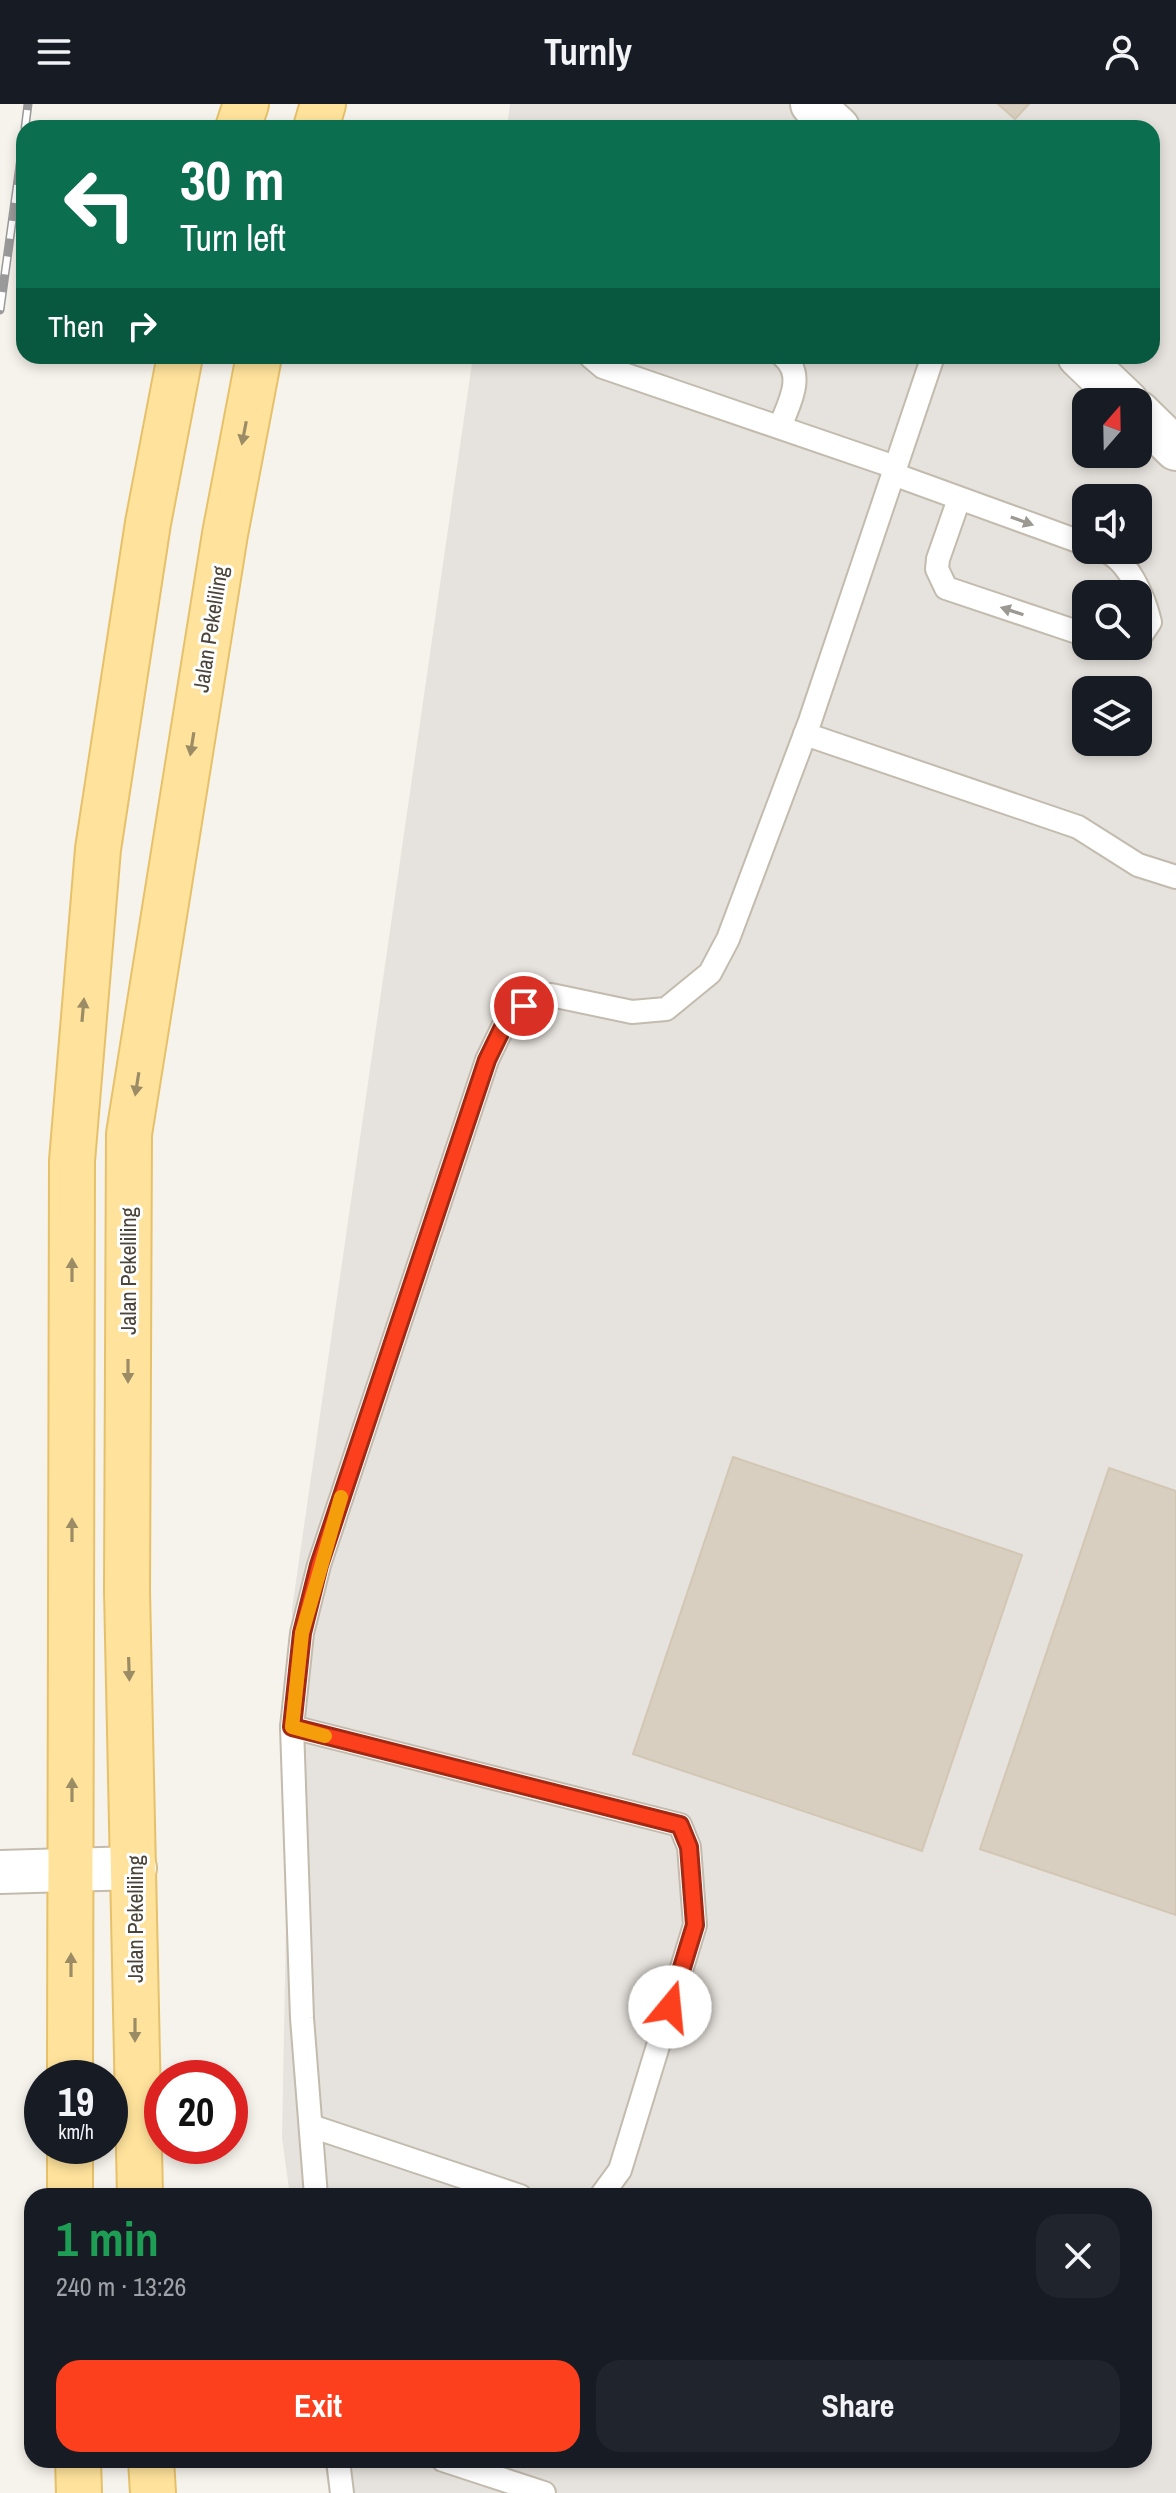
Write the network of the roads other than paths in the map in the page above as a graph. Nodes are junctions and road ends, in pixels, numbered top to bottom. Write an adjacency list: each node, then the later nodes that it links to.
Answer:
1 (812, 104): 2 (street)
2 (829, 120)
3 (178, 364): 20 (main road, one-way to 3)
4 (257, 364): 21 (main road, Jalan Pekeliling, one-way to 21)
5 (599, 364): 11 (lane)
6 (790, 364): 11 (lane)
7 (930, 364): 13 (lane)
8 (1087, 364): 9 (street)
9 (1112, 388)
10 (1152, 426): 12 (street)
11 (780, 427): 13 (lane)
12 (1176, 449)
13 (894, 470): 14 (lane); 17 (lane)
14 (959, 499): 15 (lane, one-way to 15); 16 (lane, one-way to 14)
15 (1072, 539)
16 (1072, 630)
17 (805, 734): 18 (lane); 19 (lane)
18 (1176, 877)
19 (292, 1727): 24 (lane); 30 (lane)
20 (72, 1868): 21 (street); 22 (street); 23 (main road, one-way to 20)
21 (135, 1868): 27 (main road, Jalan Pekeliling, one-way to 27)
22 (0, 1872)
23 (70, 2060)
24 (311, 2126): 28 (lane); 29 (lane)
25 (70, 2164): 26 (main road)
26 (70, 2188)
27 (140, 2188)
28 (315, 2188)
29 (496, 2188)
30 (607, 2188)
31 (78, 2468): 35 (main road)
32 (151, 2468): 36 (main road)
33 (339, 2468): 37 (lane)
34 (467, 2468): 38 (lane)
35 (79, 2493)
36 (153, 2493)
37 (342, 2493)
38 (544, 2493)

